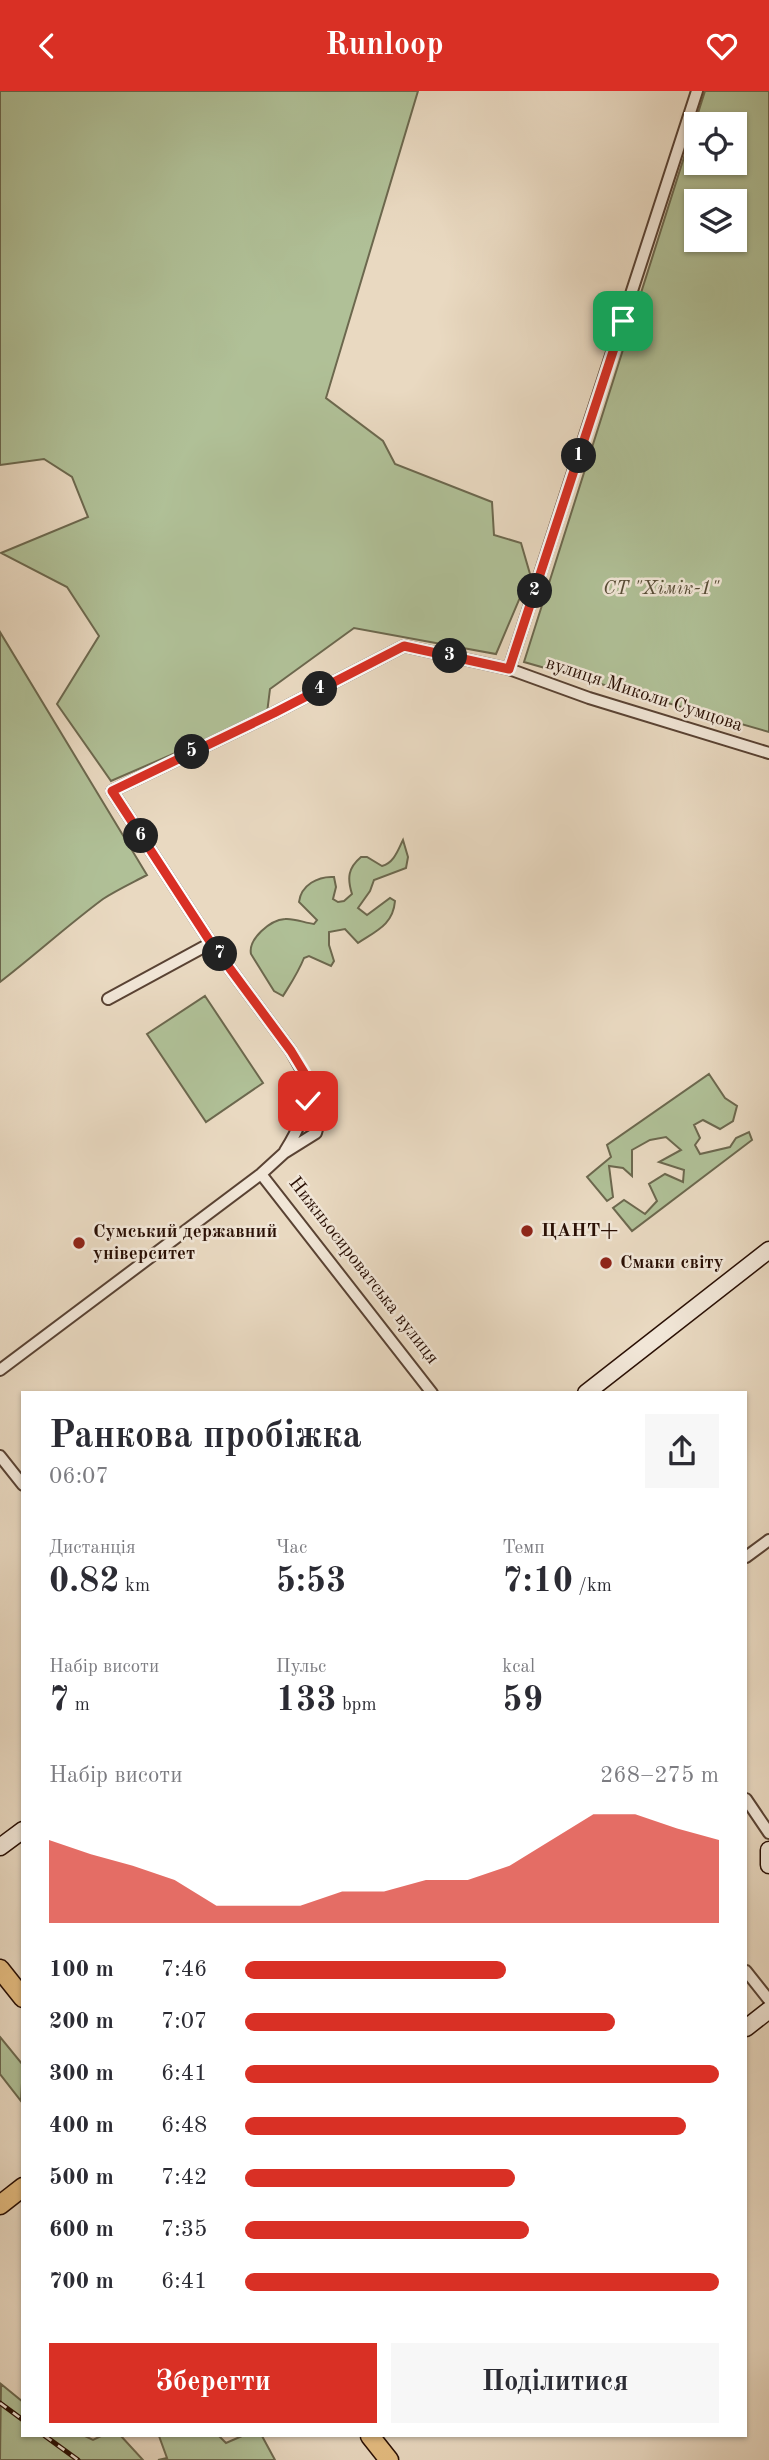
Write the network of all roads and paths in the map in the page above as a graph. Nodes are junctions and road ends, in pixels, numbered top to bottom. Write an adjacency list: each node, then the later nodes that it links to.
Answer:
1 (697, 91): 2 (street)
2 (509, 669): 3 (street, вулиця Миколи Сумцова); 4 (street, вулиця Миколи Сумцова)
3 (769, 753)
4 (211, 943): 5 (street); 6 (street)
5 (108, 999)
6 (311, 1084): 7 (street); 7 (street)
7 (284, 1153): 8 (street)
8 (261, 1174): 10 (street); 11 (street, Нижньосироватська вулиця)
9 (769, 1249): 12 (main road)
10 (0, 1370)
11 (430, 1391)
12 (589, 1391)
13 (0, 1455): 14 (street)
14 (21, 1482)
15 (769, 1540): 16 (street)
16 (747, 1556)
17 (747, 1800): 19 (street)
18 (21, 1831): 20 (main road)
19 (769, 1833)
20 (0, 1847)
21 (769, 1850): 22 (main road)
22 (769, 1865)
23 (0, 1969): 25 (main road)
24 (747, 1972): 26 (street)
25 (21, 1995)
26 (769, 2000)
27 (769, 2010): 28 (main road)
28 (747, 2027)
29 (21, 2189): 30 (main road)
30 (0, 2205)
31 (371, 2437): 32 (main road)
32 (389, 2460)

